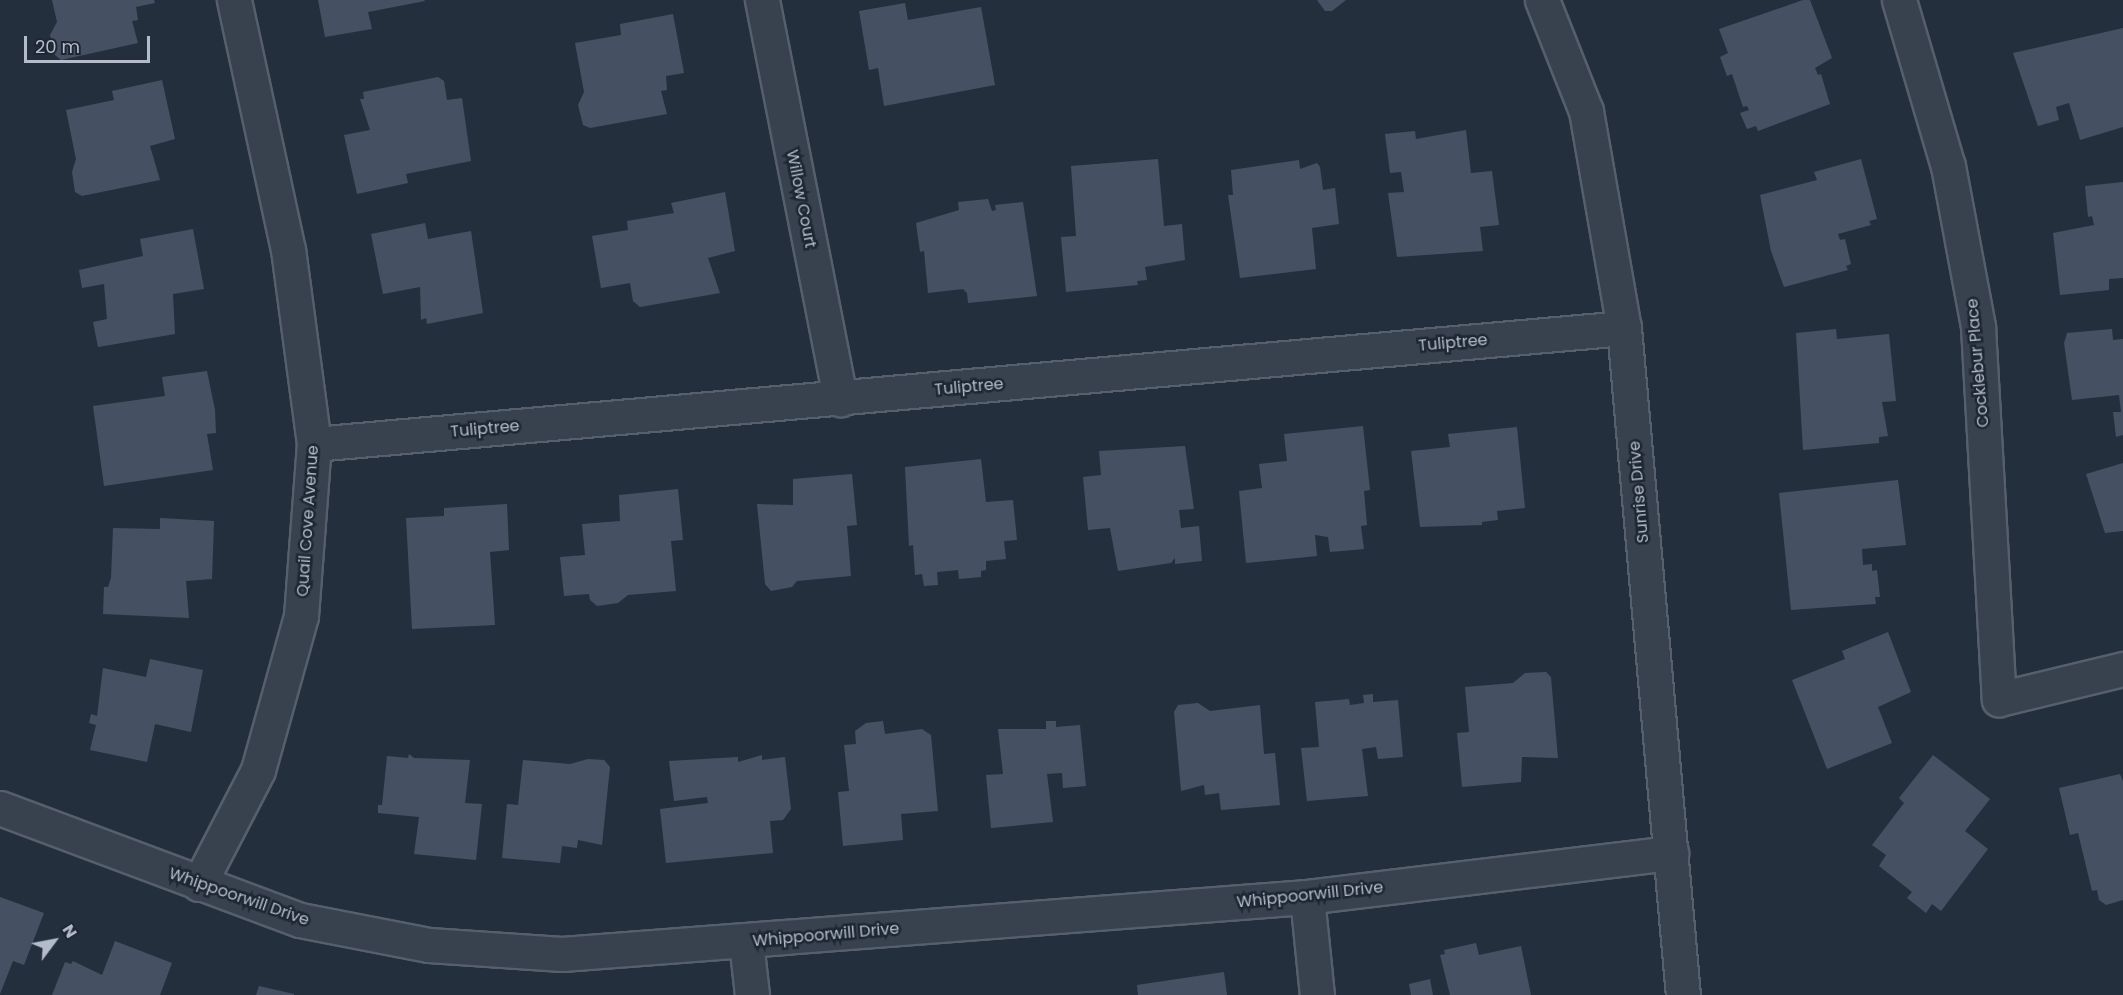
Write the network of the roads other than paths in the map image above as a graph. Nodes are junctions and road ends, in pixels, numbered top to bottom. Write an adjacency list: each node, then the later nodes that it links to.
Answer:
1 (234, 0): 7 (street, Quail Cove Avenue)
2 (762, 0): 6 (street, Willow Court)
3 (1542, 0): 5 (street, Sunrise Drive)
4 (1899, 0): 8 (street, Cocklebur Place)
5 (1624, 328): 6 (street, Tuliptree); 10 (street, Sunrise Drive)
6 (840, 399): 7 (street, Tuliptree)
7 (314, 444): 11 (street, Quail Cove Avenue)
8 (2123, 669)
9 (0, 808): 11 (street, Whippoorwill Drive)
10 (1671, 853): 12 (street, Whippoorwill Drive); 16 (street, Sunrise Drive)
11 (199, 884): 13 (street, Whippoorwill Drive)
12 (1307, 897): 13 (street, Whippoorwill Drive); 15 (street)
13 (746, 942): 14 (street)
14 (752, 995)
15 (1317, 995)
16 (1683, 995)

